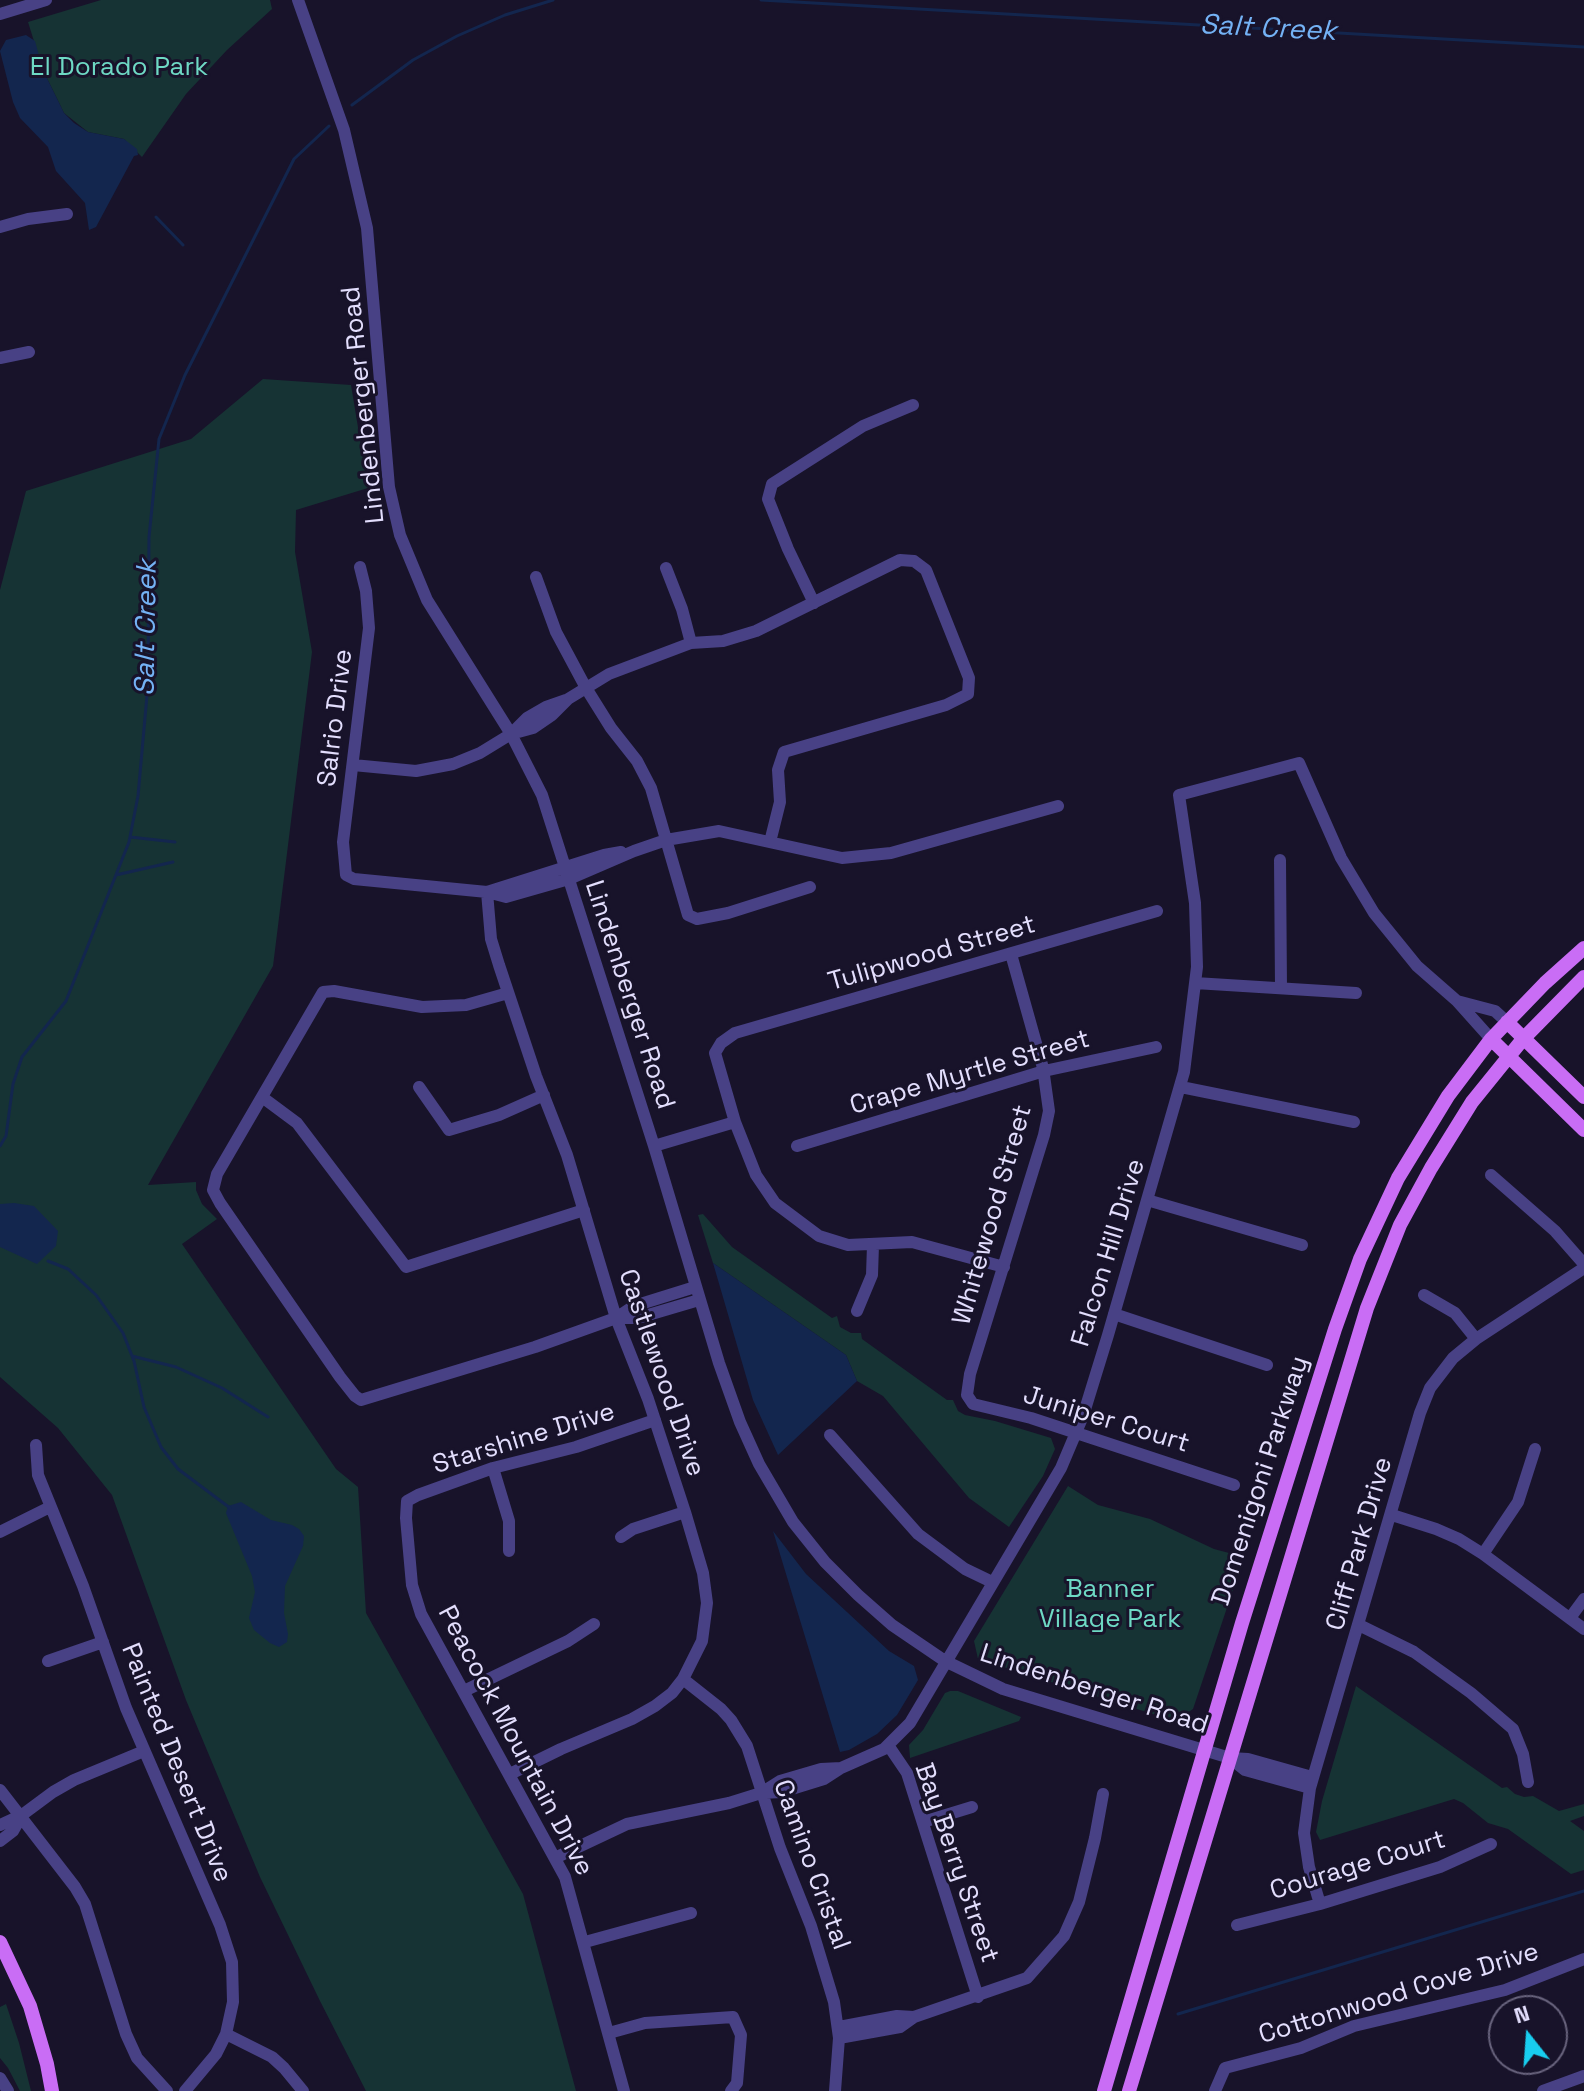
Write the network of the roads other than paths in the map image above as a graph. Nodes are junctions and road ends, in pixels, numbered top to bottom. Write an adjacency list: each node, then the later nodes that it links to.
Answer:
1 (46, 0): 3 (street)
2 (298, 0): 15 (street, Lindenberger Road)
3 (0, 14)
4 (67, 214): 5 (street)
5 (0, 227)
6 (29, 352): 7 (street)
7 (0, 358)
8 (913, 405): 12 (street)
9 (360, 567): 16 (street, Salrio Drive)
10 (666, 568): 13 (street)
11 (536, 577): 14 (street)
12 (814, 603): 13 (street); 19 (street)
13 (691, 643): 14 (street)
14 (586, 688): 15 (street); 18 (street)
15 (511, 734): 16 (street); 21 (street, Lindenberger Road)
16 (353, 765): 23 (street, Salrio Drive)
17 (1058, 806): 19 (street)
18 (666, 840): 19 (street); 21 (street); 22 (street)
19 (770, 842)
20 (1280, 860): 29 (street)
21 (568, 874): 23 (street); 47 (street, Lindenberger Road)
22 (810, 887)
23 (487, 892): 30 (street, Castlewood Drive)
24 (1157, 911): 26 (street, Tulipwood Street)
25 (1584, 948): 33 (main road, Domenigoni Parkway)
26 (1011, 954): 38 (street, Whitewood Street); 44 (street, Tulipwood Street)
27 (1584, 977): 35 (main road, Domenigoni Parkway)
28 (1195, 983): 29 (street); 32 (street, Falcon Hill Drive); 40 (street, Falcon Hill Drive)
29 (1281, 988): 31 (street)
30 (508, 993): 41 (street, Castlewood Drive); 42 (street)
31 (1356, 993)
32 (1457, 1001): 33 (street); 34 (street)
33 (1507, 1022): 34 (main road, Domenigoni Parkway); 35 (main road)
34 (1491, 1039): 37 (main road); 91 (main road, Domenigoni Parkway)
35 (1523, 1039): 37 (main road, Domenigoni Parkway); 43 (main road)
36 (1156, 1047): 38 (street, Crape Myrtle Street)
37 (1509, 1055): 46 (main road); 93 (main road, Domenigoni Parkway)
38 (1044, 1071): 48 (street, Crape Myrtle Street); 55 (street, Whitewood Street)
39 (419, 1087): 41 (street)
40 (1181, 1087): 45 (street); 50 (street, Falcon Hill Drive)
41 (544, 1095): 51 (street, Castlewood Drive)
42 (262, 1097): 51 (street); 60 (street)
43 (1584, 1097)
44 (735, 1122): 47 (street); 52 (street)
45 (1354, 1122)
46 (1584, 1130)
47 (654, 1146): 56 (street, Lindenberger Road)
48 (797, 1146)
49 (1491, 1175): 54 (street)
50 (1147, 1200): 53 (street); 59 (street, Falcon Hill Drive)
51 (584, 1210): 60 (street, Castlewood Drive)
52 (873, 1245): 55 (street); 58 (street)
53 (1302, 1245)
54 (1584, 1266): 61 (street, Cliff Park Drive)
55 (1004, 1267): 63 (street, Whitewood Street)
56 (697, 1293): 60 (street); 87 (street, Lindenberger Road)
57 (1424, 1295): 61 (street)
58 (857, 1311)
59 (1114, 1314): 62 (street); 66 (street, Falcon Hill Drive)
60 (616, 1318): 64 (street, Castlewood Drive)
61 (1476, 1339): 74 (street, Cliff Park Drive)
62 (1267, 1365)
63 (967, 1395): 66 (street, Juniper Court)
64 (655, 1420): 69 (street, Starshine Drive); 73 (street, Castlewood Drive)
65 (830, 1435): 79 (street)
66 (1075, 1435): 70 (street, Juniper Court); 79 (street, Falcon Hill Drive)
67 (36, 1445): 72 (street, Painted Desert Drive)
68 (1535, 1449): 78 (street)
69 (493, 1468): 71 (street, Starshine Drive); 77 (street)
70 (1234, 1485)
71 (407, 1501): 89 (street, Peacock Mountain Drive)
72 (50, 1507): 75 (street); 85 (street, Painted Desert Drive)
73 (685, 1512): 76 (street); 88 (street, Castlewood Drive)
74 (1392, 1515): 78 (street); 83 (street, Cliff Park Drive)
75 (0, 1532)
76 (621, 1537)
77 (509, 1551)
78 (1483, 1554): 81 (street)
79 (992, 1582): 87 (street, Falcon Hill Drive)
80 (1584, 1599): 81 (street)
81 (1570, 1618): 84 (street)
82 (594, 1624): 89 (street)
83 (1359, 1625): 95 (street); 96 (street, Cliff Park Drive)
84 (1584, 1629)
85 (103, 1642): 86 (street); 92 (street, Painted Desert Drive)
86 (48, 1661)
87 (945, 1661): 90 (street, Falcon Hill Drive); 91 (street, Lindenberger Road)
88 (683, 1679): 94 (street, Castlewood Drive); 98 (street, Camino Cristal)
89 (464, 1691): 94 (street, Peacock Mountain Drive)
90 (888, 1745): 98 (street, Falcon Hill Drive); 102 (street, Bay Berry Street)
91 (1204, 1749): 93 (street, Lindenberger Road); 127 (main road, Domenigoni Parkway)
92 (144, 1751): 101 (street); 116 (street, Painted Desert Drive)
93 (1230, 1758): 96 (street, Lindenberger Road); 128 (main road, Domenigoni Parkway)
94 (510, 1774): 106 (street, Peacock Mountain Drive)
95 (1528, 1782)
96 (1311, 1783): 107 (street, Cliff Park Drive)
97 (0, 1790): 101 (street)
98 (761, 1793): 106 (street, Falcon Hill Drive); 114 (street, Camino Cristal)
99 (1103, 1794): 113 (street)
100 (972, 1807): 102 (street)
101 (22, 1815): 103 (street); 104 (street); 121 (street)
102 (923, 1822): 113 (street, Bay Berry Street)
103 (0, 1825)
104 (0, 1841)
105 (1491, 1844): 107 (street, Courage Court)
106 (557, 1857): 111 (street, Peacock Mountain Drive)
107 (1320, 1904): 109 (street, Courage Court)
108 (691, 1913): 111 (street)
109 (1237, 1925)
110 (0, 1942): 120 (main road)
111 (585, 1942): 115 (street, Peacock Mountain Drive)
112 (1584, 1959): 129 (street, Cottonwood Cove Drive)
113 (978, 1997): 114 (street)
114 (839, 2032): 126 (street, Camino Cristal)
115 (609, 2033): 124 (street, Peacock Mountain Drive); 125 (street)
116 (226, 2034): 122 (street, Painted Desert Drive); 123 (street)
117 (1584, 2076): 130 (street)
118 (0, 2078): 119 (street)
119 (8, 2091)
120 (52, 2091)
121 (167, 2091)
122 (185, 2091)
123 (303, 2091)
124 (624, 2091)
125 (731, 2091)
126 (835, 2091)
127 (1104, 2091)
128 (1129, 2091)
129 (1215, 2091)
130 (1543, 2091)

